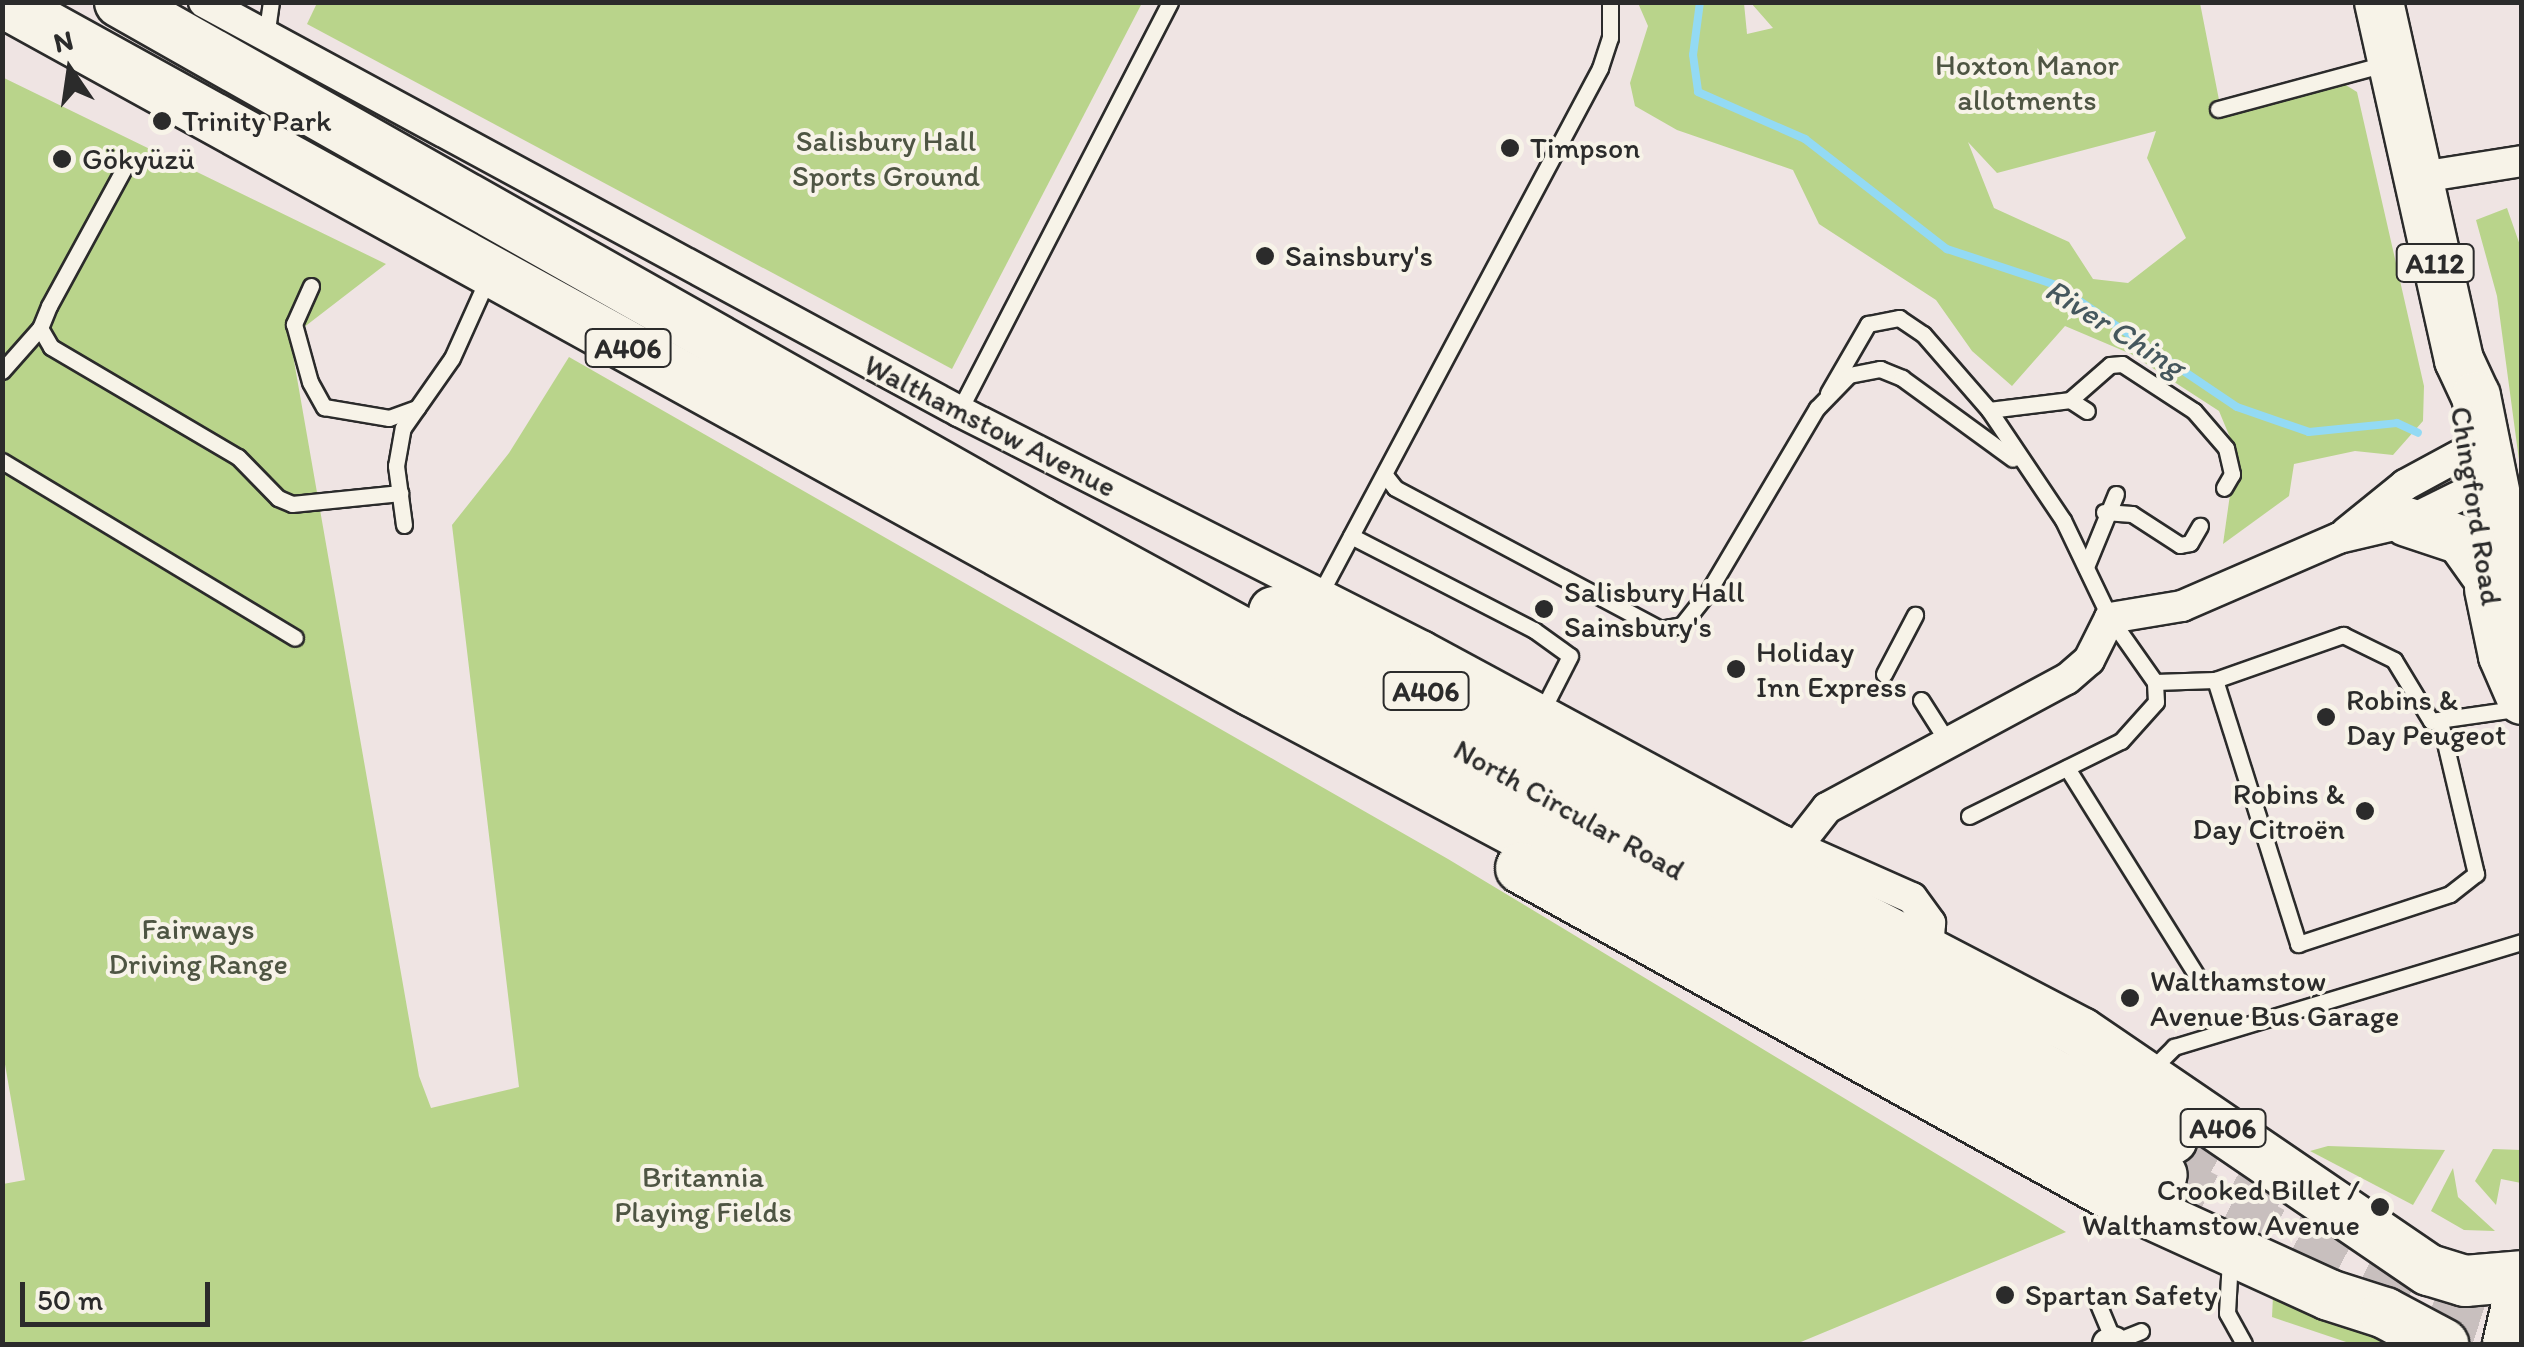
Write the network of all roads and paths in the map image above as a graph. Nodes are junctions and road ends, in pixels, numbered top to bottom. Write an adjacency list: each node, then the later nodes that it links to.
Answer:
1 (3, 2): 14 (highway, A406)
2 (120, 2): 24 (highway, Walthamstow Avenue / A406)
3 (204, 2): 8 (street, Walthamstow Avenue)
4 (271, 2): 8 (lane)
5 (1610, 2): 28 (lane)
6 (1171, 3): 21 (lane)
7 (2388, 4): 9 (main road, Chingford Road / A112)
8 (266, 36): 21 (street, Walthamstow Avenue)
9 (2390, 63): 10 (lane); 13 (main road, Chingford Road / A112)
10 (2218, 109)
11 (2522, 161): 13 (street)
12 (127, 163): 16 (lane)
13 (2415, 178): 26 (main road, Chingford Road / A112)
14 (491, 272): 20 (lane); 47 (highway, A406)
15 (312, 286): 20 (lane)
16 (40, 328): 17 (lane); 30 (lane)
17 (2, 371)
18 (1828, 393): 22 (lane); 27 (lane); 28 (lane)
19 (2070, 400): 22 (lane); 23 (lane); 29 (lane)
20 (417, 408): 30 (lane)
21 (958, 410): 39 (street, Walthamstow Avenue)
22 (1989, 410): 27 (lane)
23 (2087, 411)
24 (916, 448): 47 (highway, North Circular Road / A406); 58 (highway, A406)
25 (2, 461): 43 (lane)
26 (2479, 465): 33 (street); 37 (street); 40 (main road, Chingford Road / A112)
27 (2024, 467): 38 (lane)
28 (1385, 475): 36 (lane)
29 (2224, 488)
30 (400, 493): 34 (lane)
31 (2116, 494): 32 (lane)
32 (2104, 512): 35 (lane); 38 (lane)
33 (2407, 522): 37 (street); 40 (main road)
34 (404, 525)
35 (2200, 526)
36 (1352, 536): 39 (lane); 51 (lane)
37 (2340, 538): 42 (street)
38 (2086, 567): 42 (lane)
39 (1320, 594): 51 (street, Walthamstow Avenue)
40 (2512, 602): 49 (main road, Chingford Road / A112)
41 (1915, 615): 44 (lane)
42 (2110, 618): 46 (lane); 53 (street)
43 (295, 638)
44 (1884, 674)
45 (2215, 680): 46 (lane); 52 (lane); 52 (lane)
46 (2156, 682): 54 (lane)
47 (1254, 692): 61 (highway, A406)
48 (1920, 700): 53 (lane)
49 (2501, 708): 50 (lane); 52 (lane)
50 (2522, 708)
51 (1542, 711): 56 (street, Walthamstow Avenue)
52 (2440, 722)
53 (1947, 741): 56 (street)
54 (2067, 768): 55 (lane); 59 (lane)
55 (1968, 816)
56 (1790, 842): 58 (street, Walthamstow Avenue)
57 (2522, 942): 60 (lane)
58 (1928, 950): 60 (highway, A406)
59 (2196, 976)
60 (2148, 1074): 62 (highway, A406)
61 (2230, 1252): 63 (highway, A406); 66 (lane)
62 (2522, 1278): 69 (main road)
63 (2329, 1295): 67 (highway); 68 (highway, A406)
64 (2096, 1299): 65 (lane)
65 (2121, 1339)
66 (2244, 1344)
67 (2419, 1344)
68 (2443, 1344)
69 (2508, 1344)

